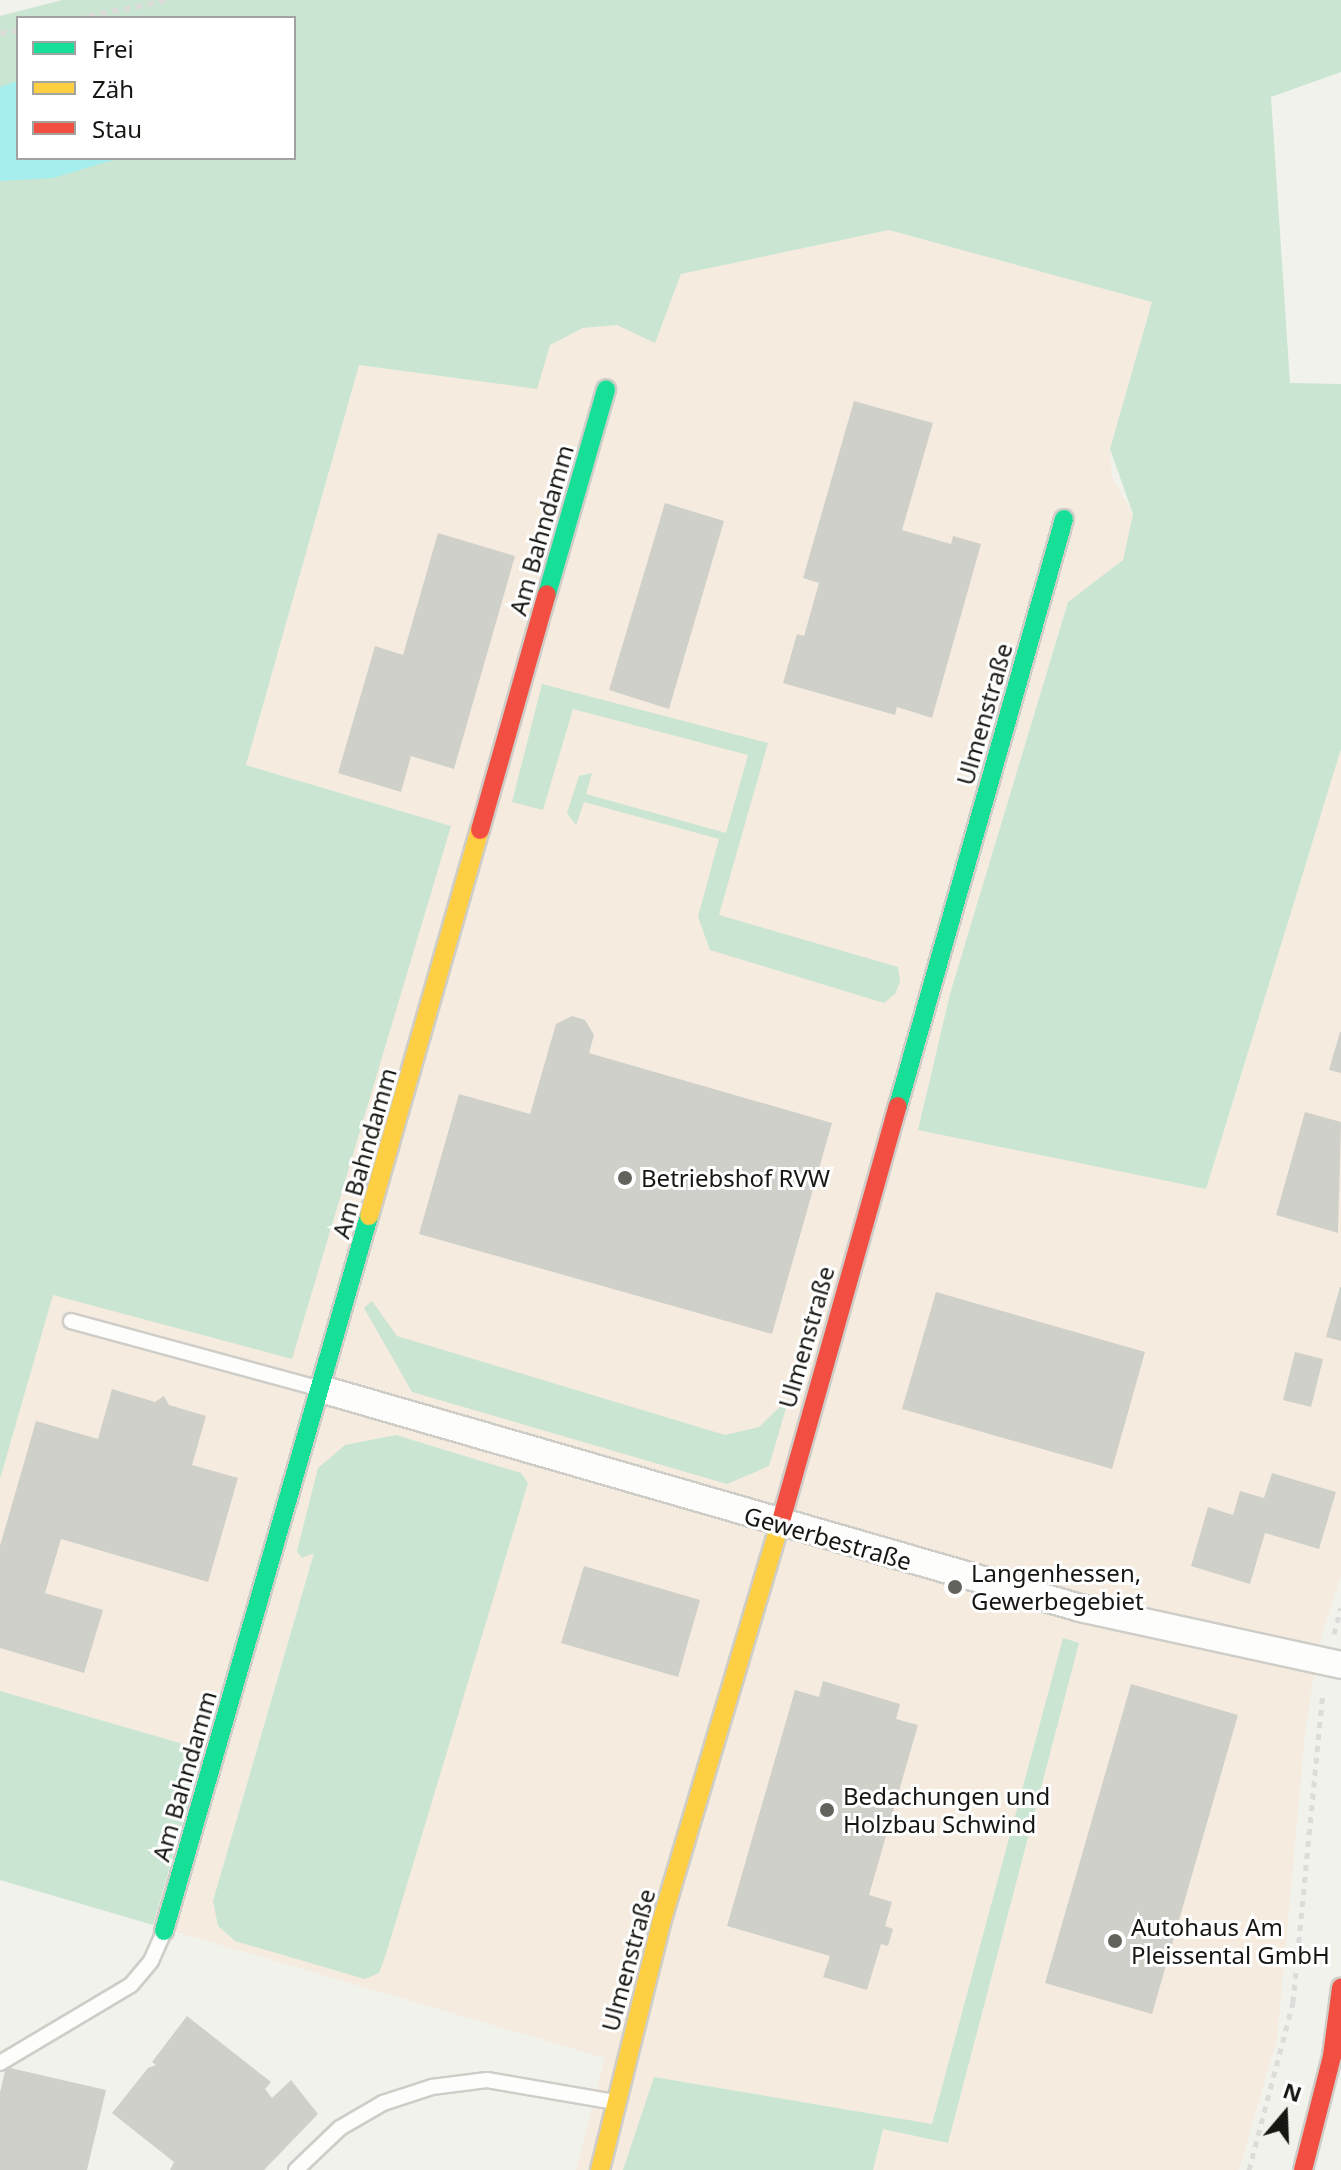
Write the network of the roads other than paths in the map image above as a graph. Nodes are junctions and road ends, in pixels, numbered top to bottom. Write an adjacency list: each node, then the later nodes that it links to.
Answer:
1 (606, 389): 4 (street, Am Bahndamm)
2 (1064, 519): 5 (street, Ulmenstraße)
3 (71, 1321): 4 (lane)
4 (321, 1389): 5 (street, Gewerbestraße); 7 (street, Am Bahndamm)
5 (778, 1525): 6 (street, Gewerbestraße); 10 (street, Ulmenstraße)
6 (1334, 1664)
7 (164, 1931): 9 (lane)
8 (1341, 1988): 13 (street)
9 (0, 2063)
10 (616, 2102): 11 (lane); 12 (street, Ulmenstraße)
11 (296, 2170)
12 (600, 2170)
13 (1303, 2170)

